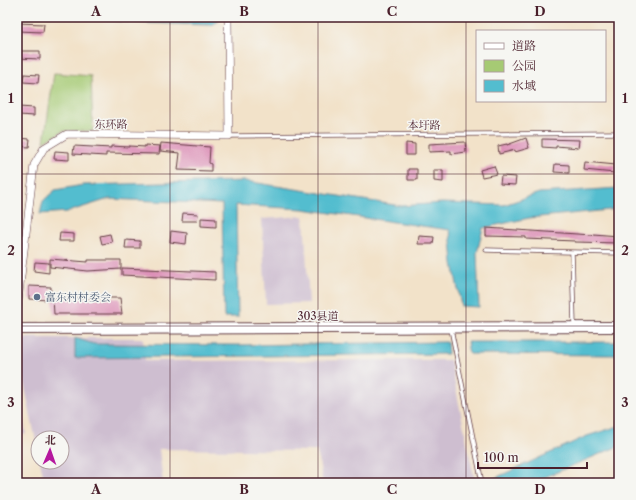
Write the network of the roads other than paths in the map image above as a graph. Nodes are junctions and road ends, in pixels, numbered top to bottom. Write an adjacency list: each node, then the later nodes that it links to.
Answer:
1 (228, 17): 3 (street)
2 (619, 133): 3 (lane, 本圩路)
3 (229, 136): 7 (street, 东环路)
4 (486, 250): 5 (lane)
5 (572, 252): 6 (lane); 9 (lane)
6 (619, 253)
7 (17, 310)
8 (451, 327): 9 (main road, 303县道); 11 (main road, 303县道); 12 (lane)
9 (574, 327): 10 (main road, 303县道)
10 (619, 327)
11 (17, 329)
12 (482, 483)

